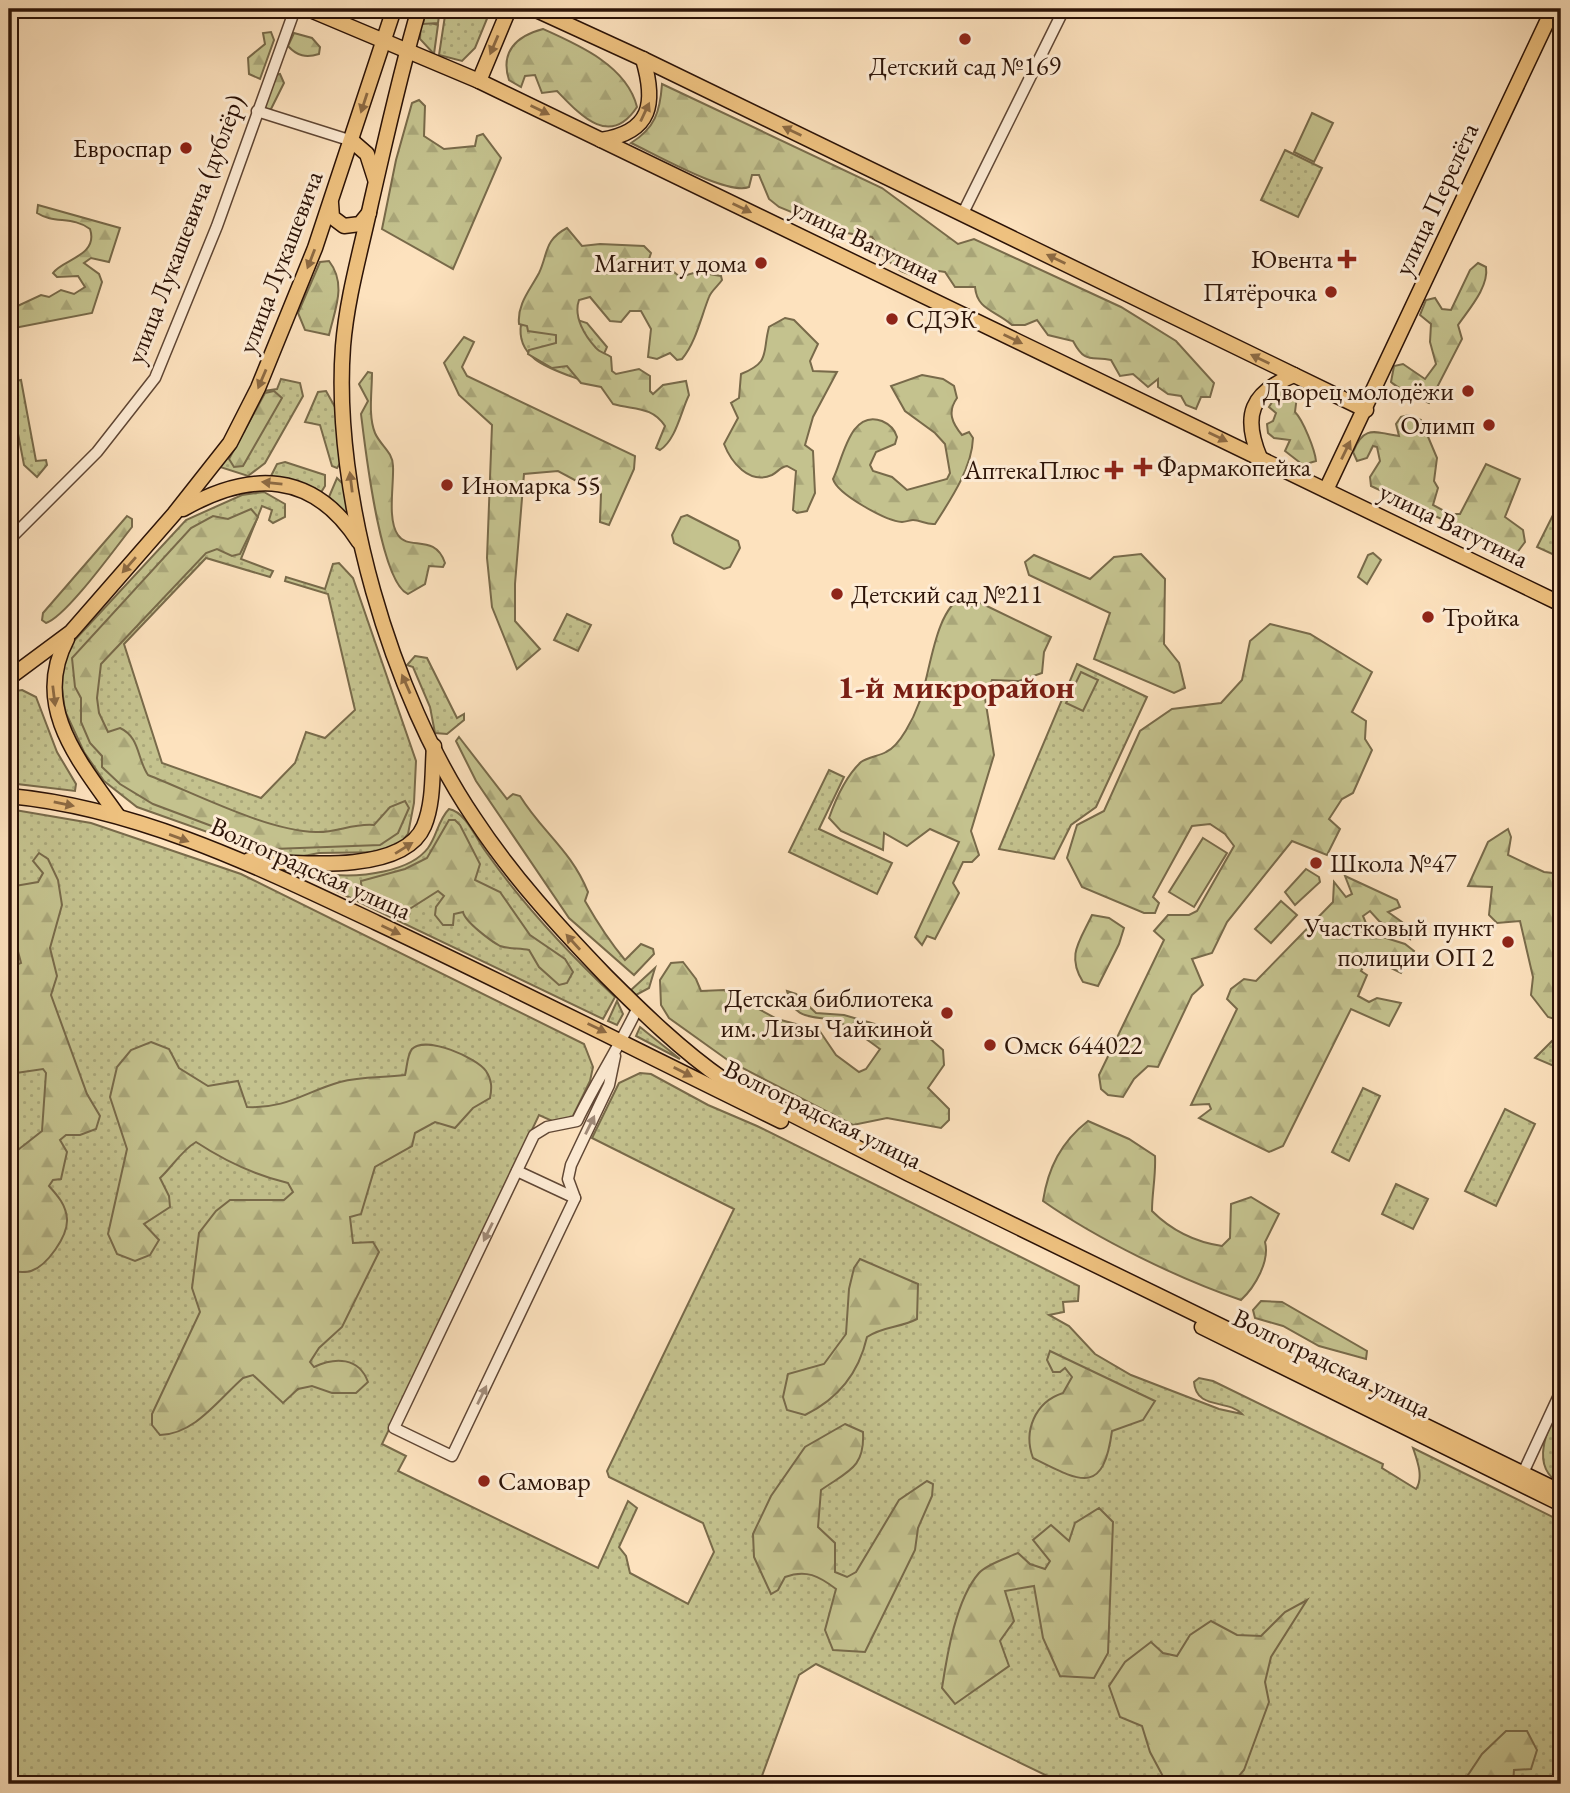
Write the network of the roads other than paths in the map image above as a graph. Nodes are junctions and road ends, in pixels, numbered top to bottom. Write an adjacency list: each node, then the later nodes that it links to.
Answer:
1 (295, 9): 13 (street, улица Лукашевича (дублёр))
2 (308, 9): 9 (main road, улица Ватутина)
3 (394, 9): 9 (main road, улица Лукашевича)
4 (419, 9): 10 (main road)
5 (509, 9): 12 (main road, one-way to 12)
6 (534, 9): 11 (main road)
7 (1063, 9): 19 (street)
8 (1553, 9): 21 (main road, улица Перелёта)
9 (384, 38): 10 (main road, улица Ватутина); 15 (main road, улица Лукашевича, one-way to 15)
10 (408, 48): 12 (main road, улица Ватутина); 16 (main road)
11 (643, 59): 14 (main road, one-way to 11); 19 (main road, one-way to 11)
12 (479, 81): 14 (main road, улица Ватутина, one-way to 14)
13 (257, 111): 15 (street); 25 (street, улица Лукашевича (дублёр))
14 (601, 140): 22 (main road, улица Ватутина, one-way to 22)
15 (352, 141): 16 (main road); 17 (main road, улица Лукашевича)
16 (376, 184): 18 (main road)
17 (331, 201): 18 (main road); 24 (main road, улица Лукашевича, one-way to 24)
18 (369, 212): 26 (main road, one-way to 18)
19 (963, 213): 20 (main road, one-way to 19)
20 (1294, 375): 21 (main road); 22 (main road)
21 (1366, 410): 23 (main road, one-way to 21)
22 (1260, 458): 23 (main road, улица Ватутина)
23 (1326, 490): 27 (main road, улица Ватутина)
24 (174, 514): 26 (main road, one-way to 24); 28 (main road, one-way to 28)
25 (9, 540)
26 (363, 549): 30 (main road, Волгоградская улица, one-way to 26)
27 (1561, 604)
28 (71, 632): 29 (main road); 32 (main road, one-way to 32)
29 (9, 678)
30 (434, 746): 33 (main road, one-way to 30); 34 (main road, Волгоградская улица, one-way to 30)
31 (9, 796): 32 (main road, Волгоградская улица, one-way to 32)
32 (118, 816): 33 (main road, Волгоградская улица, one-way to 33)
33 (241, 860): 35 (main road, Волгоградская улица, one-way to 35)
34 (638, 1007): 35 (street); 40 (main road, Волгоградская улица)
35 (622, 1041): 36 (street); 42 (main road, Волгоградская улица, one-way to 42)
36 (615, 1056): 37 (street); 38 (street, one-way to 36)
37 (517, 1171): 38 (street); 38 (street, one-way to 38)
38 (575, 1198)
39 (1561, 1391): 40 (street)
40 (1523, 1473): 41 (main road, Волгоградская улица)
41 (1561, 1492)
42 (1561, 1504)

